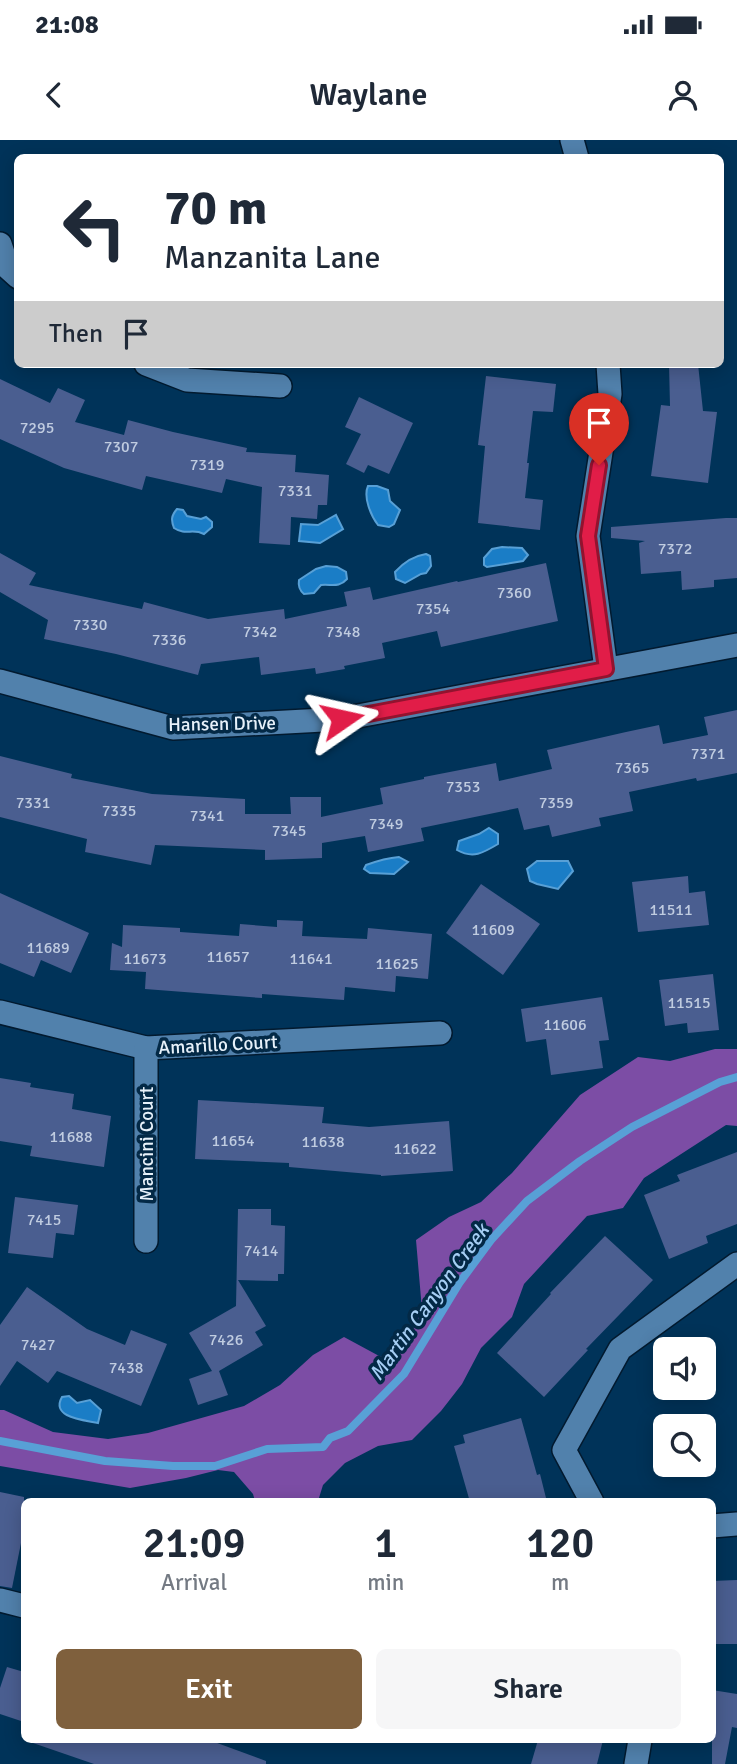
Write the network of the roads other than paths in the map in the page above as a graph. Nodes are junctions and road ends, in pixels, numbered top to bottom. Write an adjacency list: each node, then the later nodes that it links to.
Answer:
1 (0, 244): 2 (street)
2 (14, 273)
3 (156, 368): 5 (street)
4 (608, 368): 7 (street)
5 (280, 386)
6 (737, 645): 7 (street, Hansen Drive)
7 (606, 669): 8 (street, Hansen Drive)
8 (0, 681)
9 (0, 1012): 11 (street, Amarillo Court)
10 (440, 1034): 11 (street, Amarillo Court)
11 (146, 1048): 12 (street, Mancini Court)
12 (146, 1241)
13 (737, 1264): 14 (street)
14 (590, 1498)
15 (737, 1524): 16 (street)
16 (716, 1525)
17 (0, 1600): 18 (street)
18 (21, 1605)
19 (640, 1743): 20 (street)
20 (636, 1764)

